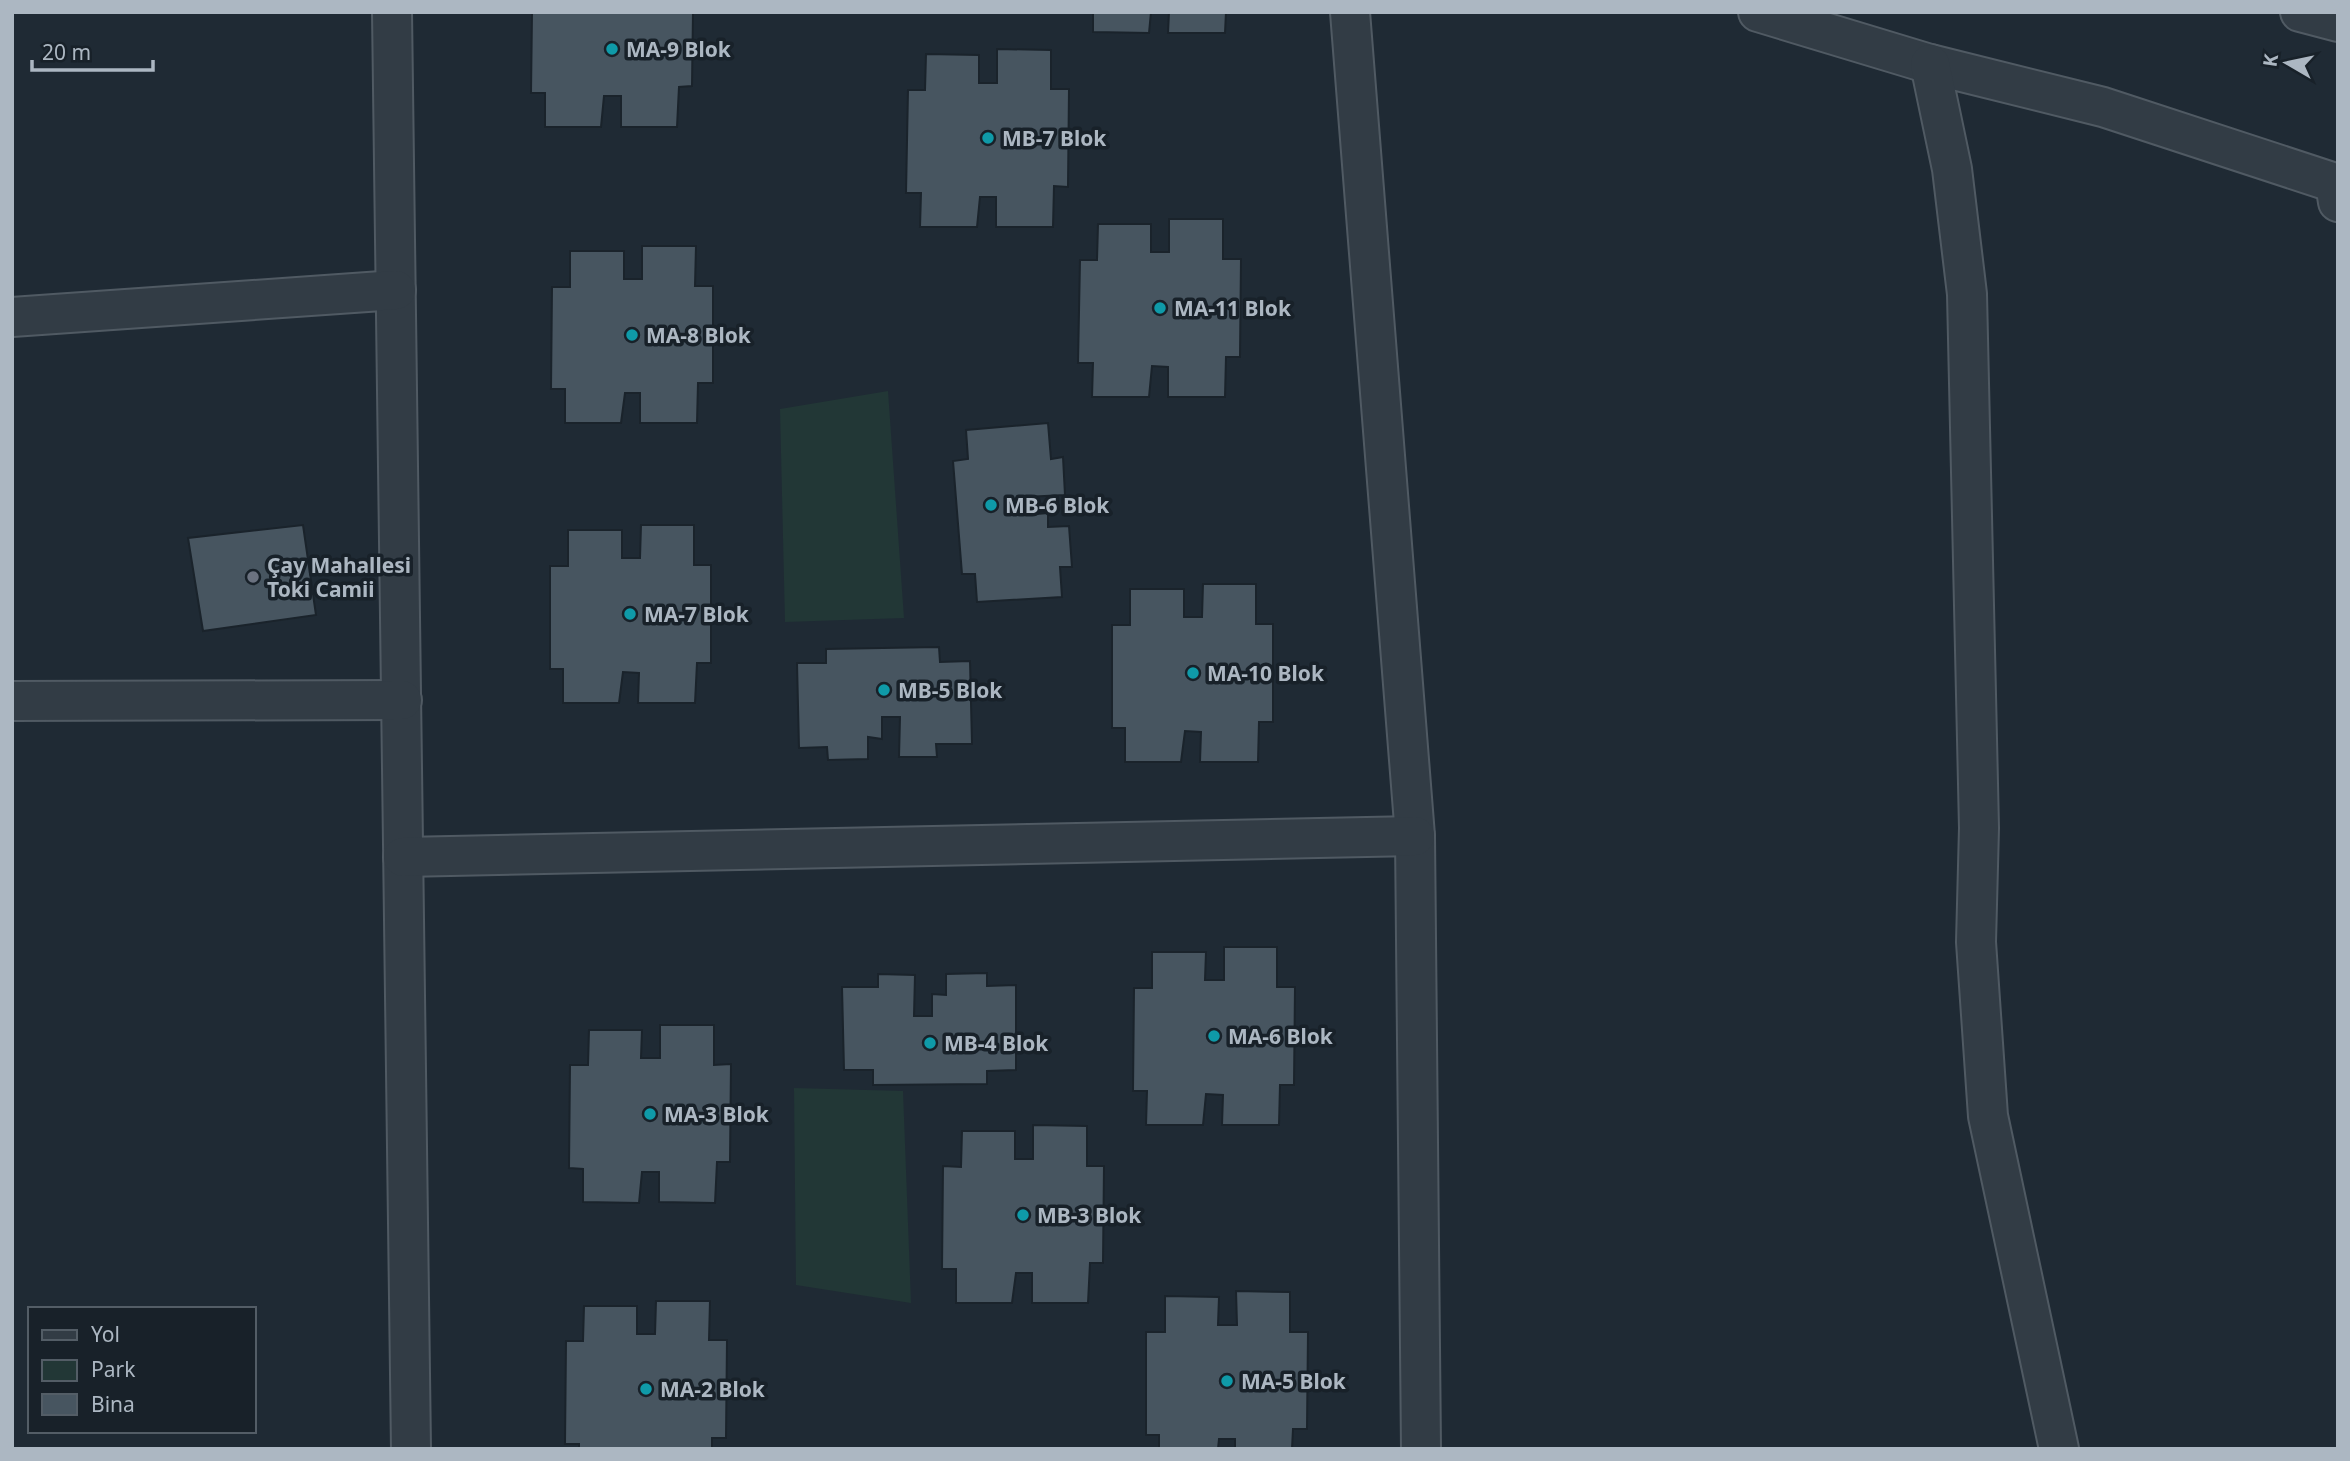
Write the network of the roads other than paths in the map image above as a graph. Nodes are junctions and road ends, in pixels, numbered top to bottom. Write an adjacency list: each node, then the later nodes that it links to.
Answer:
1 (393, 12): 8 (street)
2 (1350, 12): 12 (street)
3 (1758, 12): 6 (street)
4 (2300, 12): 5 (street)
5 (2338, 22)
6 (1930, 64): 7 (street); 16 (street)
7 (2337, 190)
8 (396, 290): 9 (street); 10 (street)
9 (12, 317)
10 (402, 700): 11 (street); 13 (street)
11 (12, 702)
12 (1415, 836): 13 (street); 15 (street)
13 (403, 857): 14 (street)
14 (411, 1449)
15 (1421, 1449)
16 (2059, 1449)

